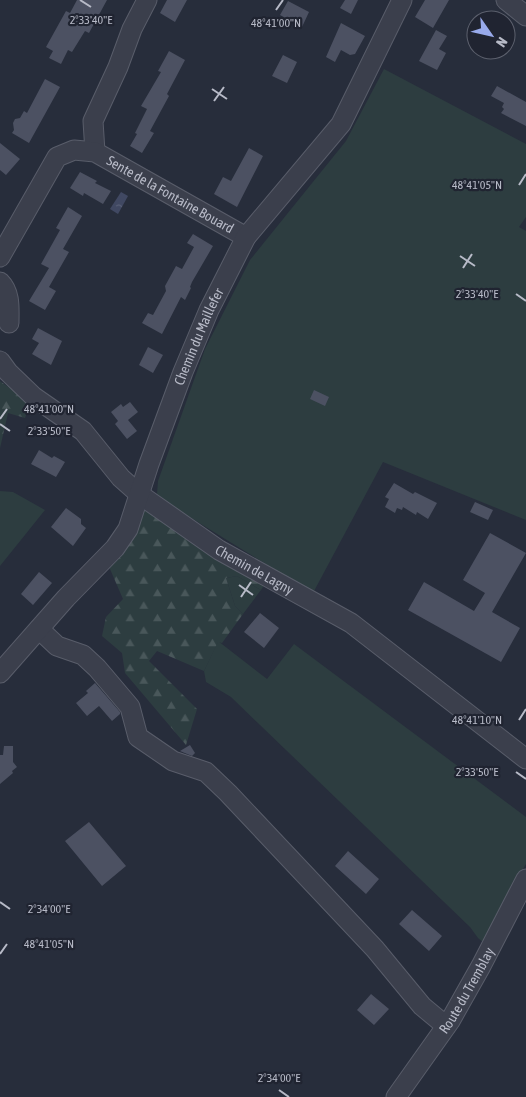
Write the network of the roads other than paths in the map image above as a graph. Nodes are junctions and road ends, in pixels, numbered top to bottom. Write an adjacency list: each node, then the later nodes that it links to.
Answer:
1 (147, 0): 5 (street, Sente de la Fontaine Bouard)
2 (402, 0): 6 (street, Chemin du Maillefer)
3 (506, 0): 4 (street)
4 (526, 16)
5 (95, 152): 6 (street, Sente de la Fontaine Bouard); 7 (street, Sente de la Fontaine Bouard)
6 (246, 237): 11 (street, Chemin du Maillefer)
7 (0, 257)
8 (0, 282): 9 (street)
9 (8, 323)
10 (0, 360): 11 (street, Chemin de Lagny)
11 (139, 494): 12 (street, Chemin du Maillefer); 14 (street, Chemin de Lagny)
12 (39, 629): 13 (street, Chemin du Maillefer); 16 (street)
13 (0, 673)
14 (526, 759)
15 (526, 879): 16 (street, Route du Tremblay)
16 (446, 1026): 17 (street, Route du Tremblay)
17 (396, 1097)

